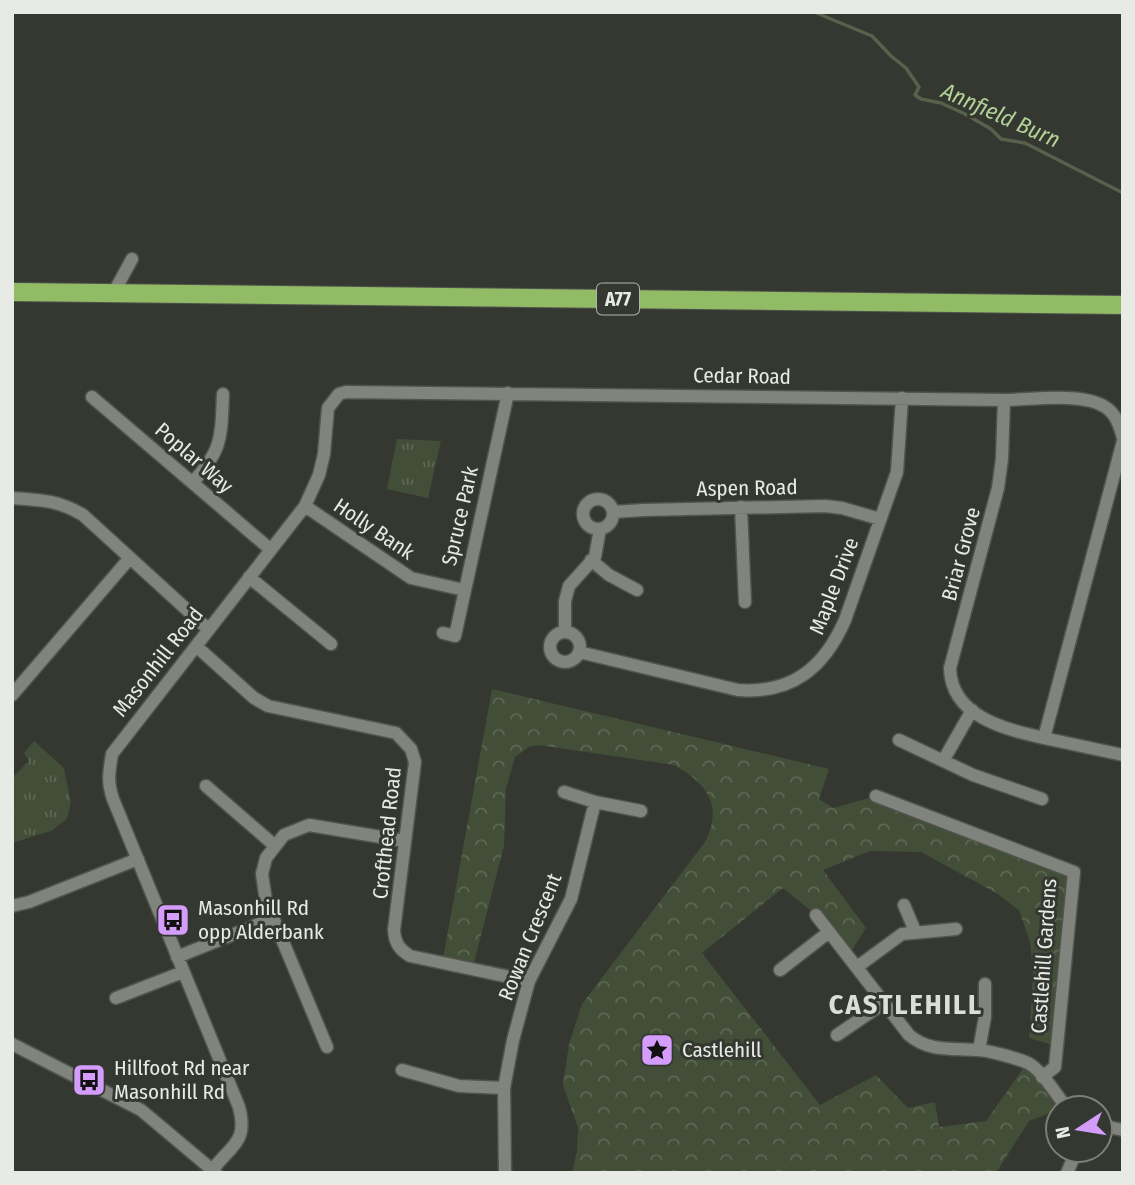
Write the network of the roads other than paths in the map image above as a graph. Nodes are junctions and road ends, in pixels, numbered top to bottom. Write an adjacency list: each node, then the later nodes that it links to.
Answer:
1 (132, 259): 3 (street)
2 (12, 292): 3 (highway, A77)
3 (114, 292): 4 (highway, A77)
4 (1123, 305)
5 (508, 393): 7 (street, Cedar Road); 9 (street, Cedar Road); 23 (street, Spruce Park)
6 (223, 394): 12 (street)
7 (339, 394): 14 (street, Masonhill Road)
8 (92, 397): 12 (street, Poplar Way)
9 (902, 398): 10 (street, Cedar Road); 17 (street, Maple Drive)
10 (1004, 400): 11 (street, Cedar Road); 34 (street, Briar Grove)
11 (1123, 440): 35 (street, Cedar Road)
12 (193, 482): 19 (street, Poplar Way)
13 (12, 498): 20 (street)
14 (305, 506): 19 (street, Masonhill Road); 23 (street, Holly Bank)
15 (741, 507): 16 (street, Aspen Road); 17 (street, Aspen Road); 25 (street)
16 (613, 513): 18 (street, Maple Drive); 18 (street)
17 (880, 519): 31 (street, Maple Drive)
18 (600, 529): 21 (street, Maple Drive)
19 (270, 549): 22 (street, Masonhill Road)
20 (129, 559): 26 (street); 32 (street)
21 (592, 560): 24 (street); 27 (street, Maple Drive)
22 (248, 577): 26 (street, Masonhill Road); 29 (street)
23 (464, 590): 28 (street, Spruce Park)
24 (637, 590)
25 (745, 602)
26 (208, 629): 30 (street, Masonhill Road)
27 (565, 632): 31 (street); 31 (street, Maple Drive)
28 (443, 633)
29 (331, 644)
30 (196, 646): 45 (street, Crofthead Road); 47 (street, Masonhill Road)
31 (579, 652)
32 (17, 682): 33 (street)
33 (12, 695)
34 (972, 710): 35 (street, Briar Grove); 38 (street)
35 (1044, 738): 37 (street, Briar Grove)
36 (899, 740): 38 (street)
37 (1123, 755)
38 (943, 761): 42 (street)
39 (206, 786): 46 (street)
40 (564, 792): 43 (street)
41 (876, 796): 68 (street, Castlehill Gardens)
42 (1042, 799)
43 (595, 802): 44 (street); 59 (street, Rowan Crescent)
44 (641, 811)
45 (405, 841): 46 (street); 59 (street, Crofthead Road)
46 (274, 845): 51 (street)
47 (138, 859): 49 (street); 55 (street, Masonhill Road)
48 (904, 905): 53 (street)
49 (12, 906)
50 (816, 915): 54 (street)
51 (274, 918): 55 (street); 65 (street)
52 (956, 929): 53 (street)
53 (915, 931): 56 (street)
54 (829, 932): 56 (street); 57 (street)
55 (177, 957): 58 (street, Masonhill Road)
56 (857, 967): 62 (street)
57 (780, 970)
58 (183, 972): 61 (street); 71 (street, Masonhill Road)
59 (529, 981): 69 (street, Rowan Crescent)
60 (985, 985): 66 (street)
61 (116, 998)
62 (884, 1003): 63 (street); 66 (street)
63 (837, 1035)
64 (12, 1044): 71 (street)
65 (327, 1047)
66 (979, 1050): 68 (street)
67 (402, 1070): 69 (street)
68 (1042, 1077): 70 (street)
69 (504, 1088): 72 (street, Rowan Crescent)
70 (1056, 1094)
71 (214, 1171)
72 (505, 1173)

